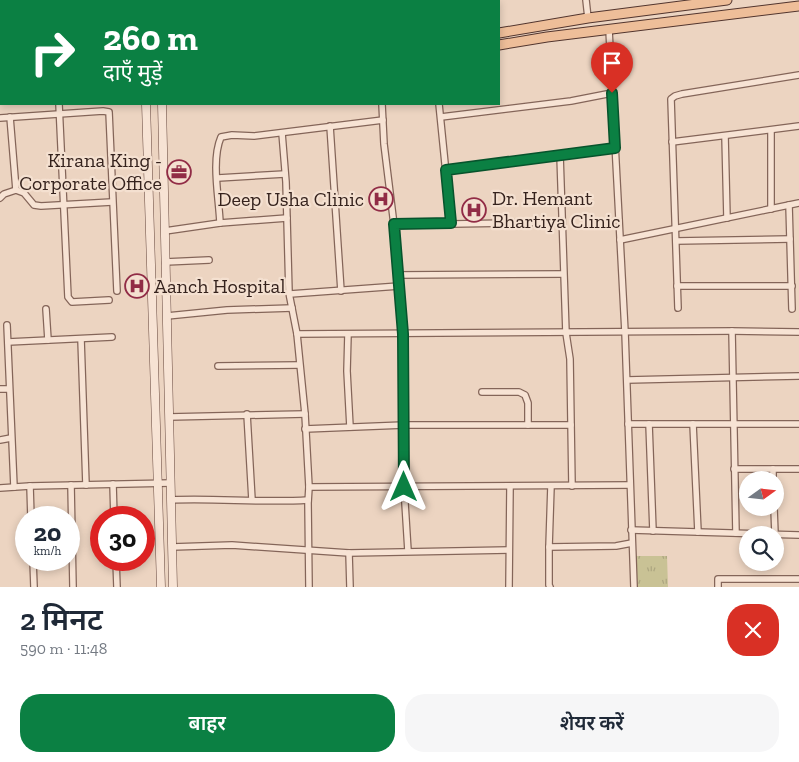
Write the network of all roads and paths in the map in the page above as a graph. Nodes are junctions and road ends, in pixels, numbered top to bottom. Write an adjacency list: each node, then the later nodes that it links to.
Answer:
1 (586, 0): 4 (street)
2 (727, 0): 4 (main road)
3 (799, 6): 5 (main road)
4 (588, 18): 6 (main road)
5 (608, 30): 7 (main road); 9 (street)
6 (500, 33)
7 (500, 45)
8 (799, 76): 25 (street)
9 (612, 93): 17 (street); 26 (street)
10 (59, 105): 15 (street)
11 (146, 105): 103 (street)
12 (162, 105): 45 (street)
13 (382, 105): 19 (street)
14 (439, 105): 17 (street)
15 (60, 114): 16 (street); 33 (street); 36 (street)
16 (10, 117): 18 (street); 31 (street)
17 (441, 117): 28 (street)
18 (0, 118)
19 (383, 120): 20 (street); 43 (street)
20 (330, 126): 23 (street); 57 (street)
21 (799, 126): 22 (street)
22 (771, 130): 24 (street); 37 (street)
23 (282, 133): 29 (street); 30 (street)
24 (725, 136): 25 (street); 39 (street)
25 (672, 142): 44 (street)
26 (615, 148): 27 (street); 47 (street)
27 (560, 155): 28 (street); 40 (street)
28 (446, 170): 42 (street)
29 (285, 174): 30 (street); 38 (street)
30 (218, 178): 41 (street)
31 (16, 190): 32 (street); 36 (street)
32 (0, 198)
33 (112, 202): 36 (street); 56 (street)
34 (799, 203): 35 (street)
35 (789, 205): 37 (street); 46 (street)
36 (64, 206): 59 (street)
37 (771, 209): 39 (street)
38 (287, 218): 41 (street); 58 (street)
39 (726, 218): 44 (street)
40 (561, 222): 42 (street); 51 (street)
41 (220, 223): 45 (street)
42 (451, 223): 43 (street)
43 (394, 224): 52 (street)
44 (676, 229): 47 (street); 48 (street)
45 (165, 231): 50 (street)
46 (790, 239): 48 (street); 55 (street)
47 (620, 240): 67 (street)
48 (676, 241): 54 (street)
49 (209, 260): 50 (street)
50 (165, 262): 64 (street)
51 (563, 274): 52 (street); 69 (street)
52 (398, 275): 53 (street)
53 (399, 286): 57 (street); 72 (street)
54 (677, 286): 55 (street); 61 (street)
55 (792, 286): 63 (street)
56 (116, 291)
57 (341, 291): 58 (street)
58 (290, 294): 60 (street)
59 (109, 300)
60 (292, 308): 64 (street); 70 (street)
61 (678, 308)
62 (46, 309): 75 (street)
63 (792, 309)
64 (167, 316): 87 (street)
65 (7, 325): 76 (street)
66 (732, 331): 67 (street); 68 (street); 80 (street)
67 (625, 332): 69 (street); 81 (street)
68 (799, 332)
69 (566, 333): 72 (street); 95 (street)
70 (297, 334): 71 (street); 77 (street)
71 (348, 334): 72 (street); 96 (street)
72 (403, 334): 93 (street)
73 (112, 337): 74 (street)
74 (81, 339): 75 (street); 107 (street)
75 (48, 340): 76 (street)
76 (8, 342): 83 (street)
77 (299, 365): 78 (street); 86 (street)
78 (218, 366)
79 (799, 376): 80 (street)
80 (733, 377): 81 (street); 91 (street)
81 (627, 380): 88 (street)
82 (0, 389): 83 (street)
83 (9, 389): 98 (street)
84 (482, 392): 94 (street)
85 (247, 414): 86 (street); 87 (street); 118 (street)
86 (305, 414): 97 (street)
87 (169, 417): 104 (street)
88 (628, 424): 89 (street); 108 (street)
89 (649, 424): 90 (street); 123 (street)
90 (693, 424): 91 (street); 124 (street)
91 (734, 424): 92 (street); 100 (street)
92 (799, 424)
93 (404, 425): 94 (street); 96 (street); 113 (street)
94 (528, 425): 95 (street)
95 (571, 425): 111 (street)
96 (350, 427): 97 (street)
97 (305, 429): 116 (street)
98 (11, 438): 99 (street); 112 (street)
99 (0, 440)
100 (734, 469): 101 (street); 125 (street)
101 (773, 469): 102 (street)
102 (799, 469)
103 (158, 483): 104 (street); 105 (street); 142 (street)
104 (170, 483): 117 (street)
105 (113, 484): 107 (street); 121 (street)
106 (70, 485): 107 (street); 109 (street); 140 (street)
107 (86, 485)
108 (630, 485): 111 (street); 122 (street)
109 (30, 486): 112 (street); 120 (street)
110 (550, 486): 111 (street); 114 (street); 131 (street)
111 (572, 486)
112 (14, 487): 115 (street)
113 (404, 487): 114 (street); 116 (street); 134 (street)
114 (510, 487): 132 (street)
115 (0, 488)
116 (309, 488): 119 (street)
117 (171, 500): 118 (street); 130 (street)
118 (252, 500): 119 (street)
119 (308, 500): 133 (street)
120 (31, 506)
121 (114, 506)
122 (631, 530): 123 (street); 129 (street)
123 (653, 530): 124 (street)
124 (698, 532): 125 (street)
125 (736, 533): 126 (street)
126 (739, 533)
127 (784, 534): 128 (street)
128 (799, 535)
129 (632, 543): 131 (street); 148 (street)
130 (172, 547): 133 (street); 143 (street)
131 (549, 547): 147 (street)
132 (509, 550): 134 (street); 146 (street)
133 (308, 551): 135 (street); 144 (street)
134 (408, 551): 135 (street)
135 (349, 554): 145 (street)
136 (33, 571): 139 (street)
137 (116, 571): 141 (street)
138 (799, 579): 149 (street)
139 (34, 587)
140 (72, 587)
141 (117, 587)
142 (161, 587)
143 (173, 587)
144 (309, 587)
145 (350, 587)
146 (509, 587)
147 (550, 587)
148 (634, 587)
149 (718, 587)

